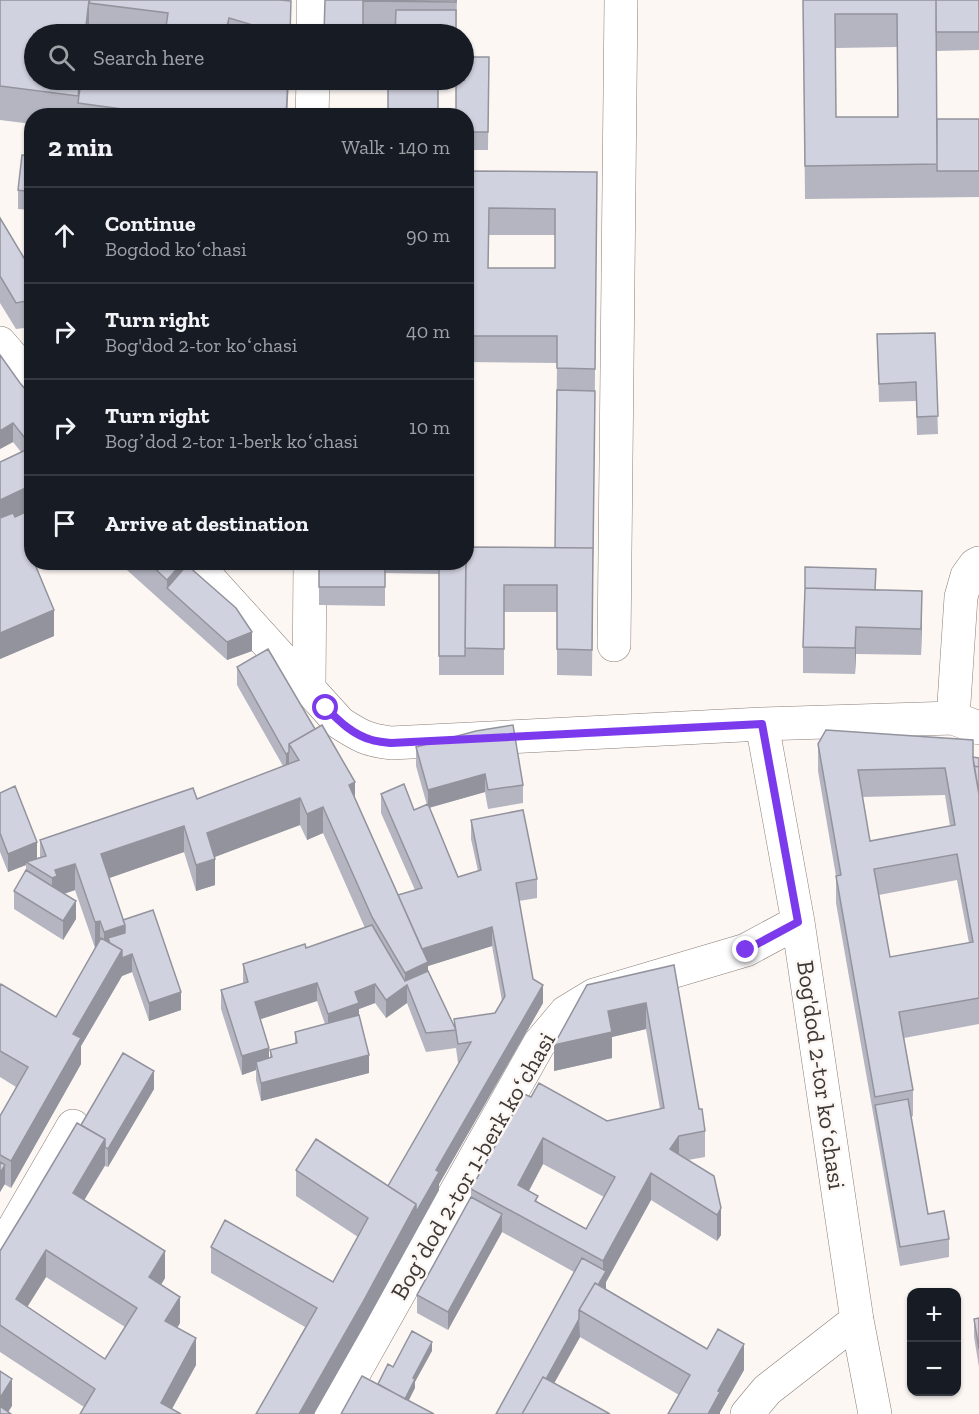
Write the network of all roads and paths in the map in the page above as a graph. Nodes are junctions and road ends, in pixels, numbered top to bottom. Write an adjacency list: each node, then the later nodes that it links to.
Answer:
1 (313, 0): 3 (street)
2 (621, 0): 11 (street)
3 (313, 24)
4 (313, 90): 5 (street)
5 (312, 108)
6 (0, 343): 7 (street)
7 (24, 371)
8 (979, 563): 13 (street)
9 (201, 570): 12 (street)
10 (310, 570): 12 (street)
11 (614, 645)
12 (309, 688): 14 (street)
13 (966, 723): 14 (street)
14 (762, 724): 15 (street, Bog'dod 2-tor koʻchasi)
15 (798, 922): 18 (street, Bog'dod 2-tor koʻchasi); 19 (street, Bogʼdod 2-tor 1-berk koʻchasi)
16 (74, 1126): 17 (street)
17 (0, 1252)
18 (856, 1320): 20 (street); 21 (street, Bog'dod 2-tor koʻchasi)
19 (331, 1414)
20 (747, 1414)
21 (875, 1414)

